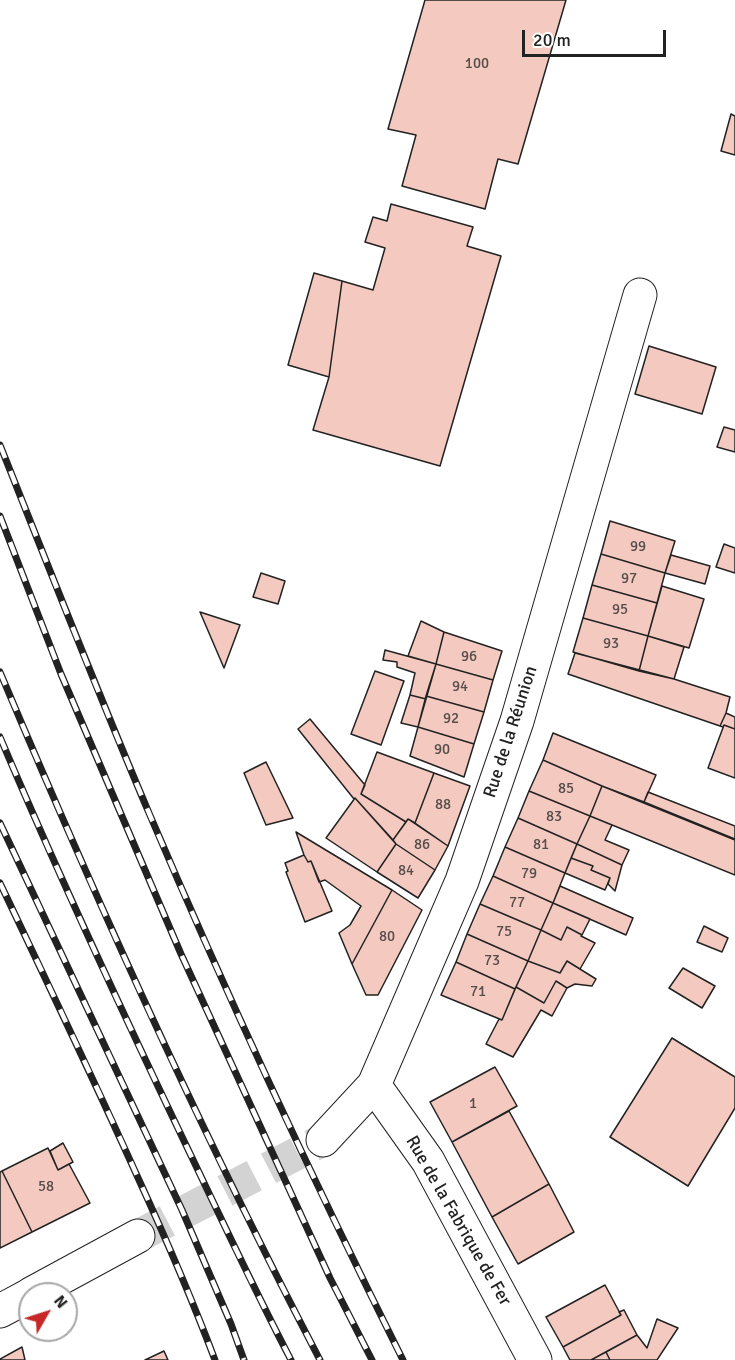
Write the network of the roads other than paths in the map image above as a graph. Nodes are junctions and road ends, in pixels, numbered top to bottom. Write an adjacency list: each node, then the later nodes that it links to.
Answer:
1 (640, 296): 2 (street, Rue de la Réunion)
2 (374, 1085): 3 (street, Rue de la Réunion); 8 (street, Rue de la Fabrique de Fer)
3 (323, 1140)
4 (138, 1236): 5 (street)
5 (53, 1282)
6 (18, 1301): 7 (street)
7 (0, 1311)
8 (536, 1360)

